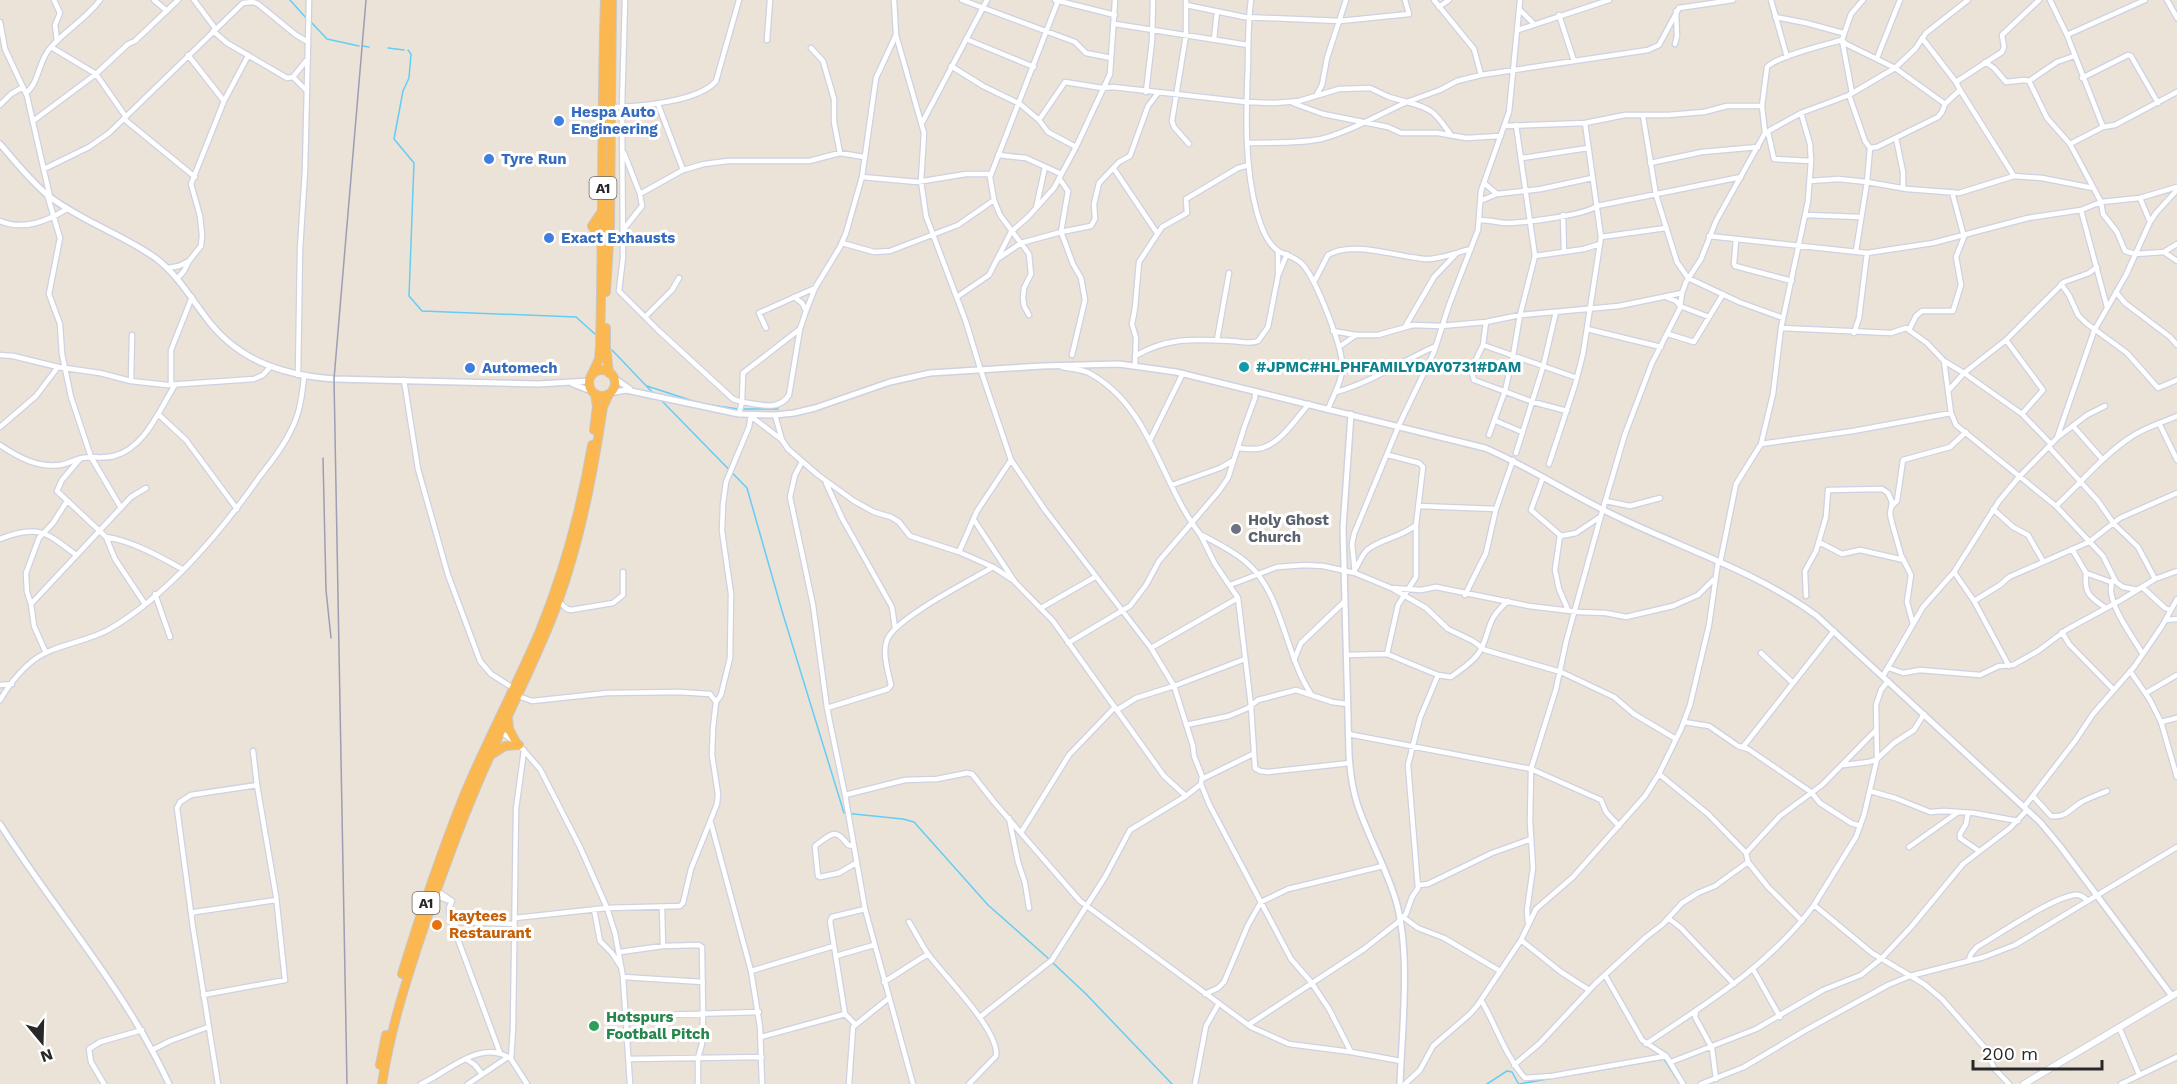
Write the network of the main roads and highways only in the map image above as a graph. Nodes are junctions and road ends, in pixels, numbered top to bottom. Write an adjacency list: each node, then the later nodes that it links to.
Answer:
1 (605, 0): 3 (highway, A1)
2 (612, 0): 3 (highway, A1)
3 (606, 107): 4 (highway, A1); 5 (highway, A1)
4 (611, 376): 5 (highway); 7 (highway, A1)
5 (591, 378): 6 (highway, A1)
6 (593, 393): 7 (highway); 9 (highway, A1)
7 (610, 394): 8 (highway, A1)
8 (510, 712): 9 (highway, A1); 10 (highway)
9 (497, 730): 10 (highway, A1); 11 (highway, A1)
10 (488, 759): 11 (highway, A1)
11 (433, 891): 13 (highway, A1)
12 (2174, 994): 14 (main road)
13 (383, 1084)
14 (2024, 1084)

